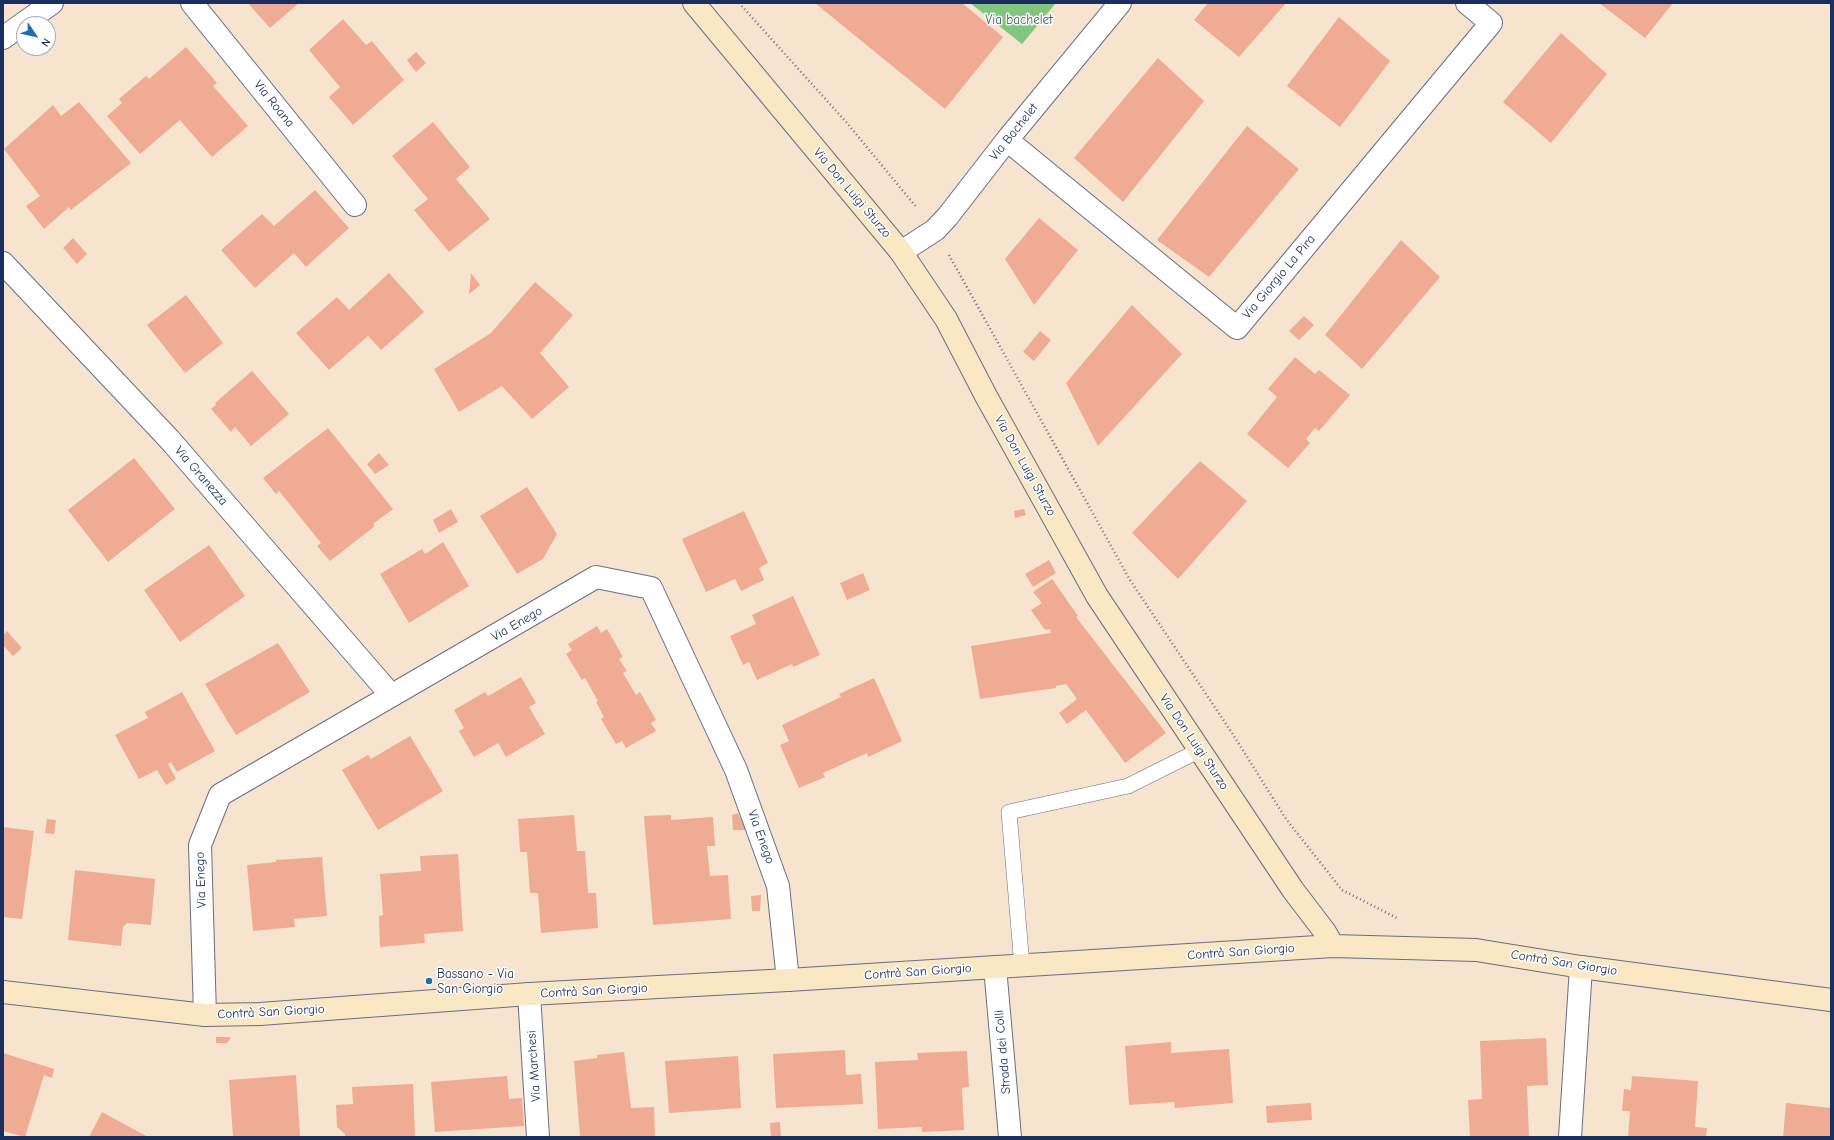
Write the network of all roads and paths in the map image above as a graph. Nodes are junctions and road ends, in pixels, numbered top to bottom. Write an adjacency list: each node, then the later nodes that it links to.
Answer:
1 (52, 3): 7 (street)
2 (192, 3): 9 (street, Via Roana)
3 (694, 3): 11 (street, Via Don Luigi Sturzo)
4 (739, 3): 10 (path)
5 (1120, 3): 8 (street, Via Bachelet)
6 (1467, 3): 8 (street, Via Giorgio La Pira)
7 (3, 38)
8 (1007, 140): 10 (street, Via Bachelet)
9 (356, 206)
10 (935, 230): 11 (street, Via Bachelet); 16 (path)
11 (901, 252): 14 (street, Via Don Luigi Sturzo)
12 (3, 263): 13 (street, Via Granezza)
13 (391, 695): 20 (street, Via Enego); 24 (street, Via Enego)
14 (1200, 750): 15 (street, Via Don Luigi Sturzo); 17 (lane)
15 (1333, 946): 16 (street, Contrà San Giorgio); 17 (street, Contrà San Giorgio)
16 (1394, 947): 19 (street, Contrà San Giorgio)
17 (1022, 966): 18 (street, Contrà San Giorgio)
18 (995, 967): 20 (street, Contrà San Giorgio); 26 (street, Strada dei Colli)
19 (1581, 967): 23 (street, Contrà San Giorgio); 27 (street)
20 (788, 980): 22 (street, Contrà San Giorgio)
21 (3, 992): 24 (street, Contrà San Giorgio)
22 (529, 994): 24 (street, Contrà San Giorgio); 25 (street, Via Marchesi)
23 (1831, 1000)
24 (205, 1015)
25 (538, 1137)
26 (1010, 1137)
27 (1570, 1137)

